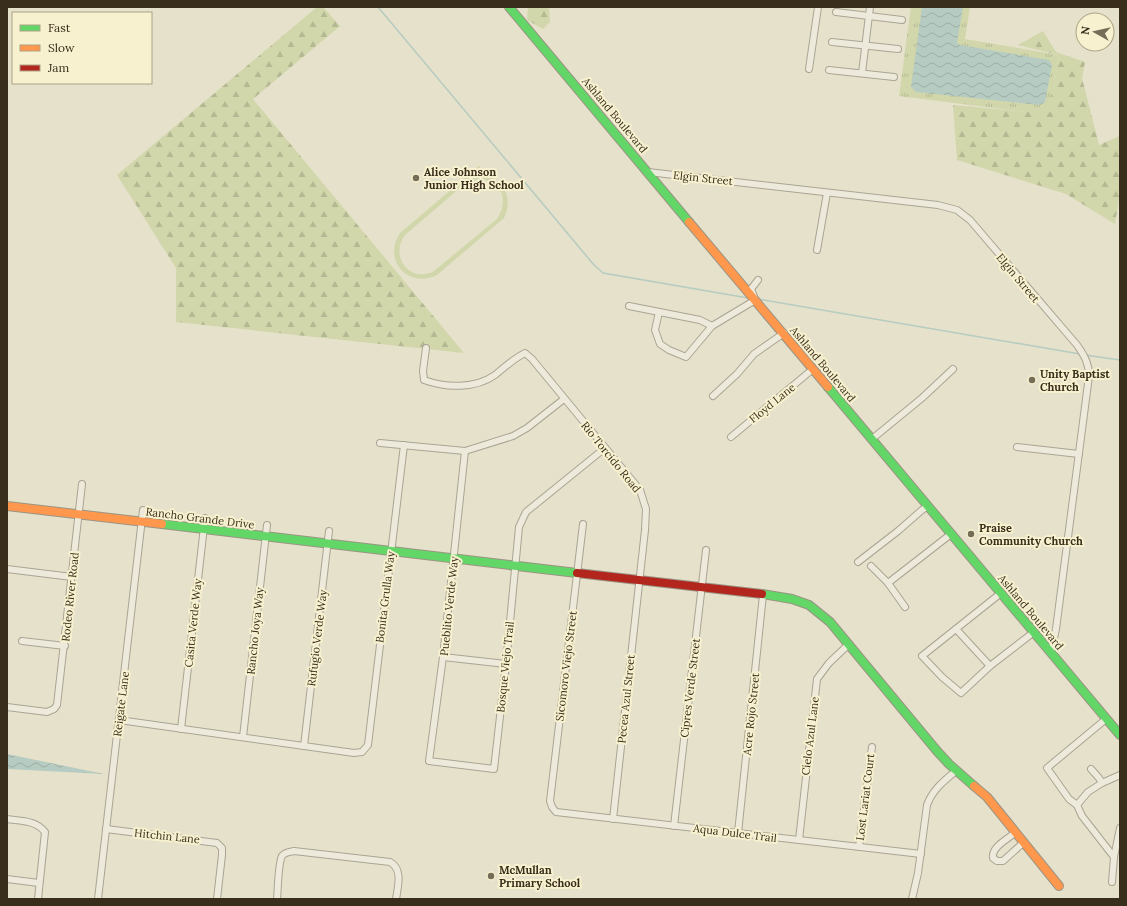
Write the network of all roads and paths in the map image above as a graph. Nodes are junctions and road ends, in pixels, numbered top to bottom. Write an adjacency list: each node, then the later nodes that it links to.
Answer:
1 (509, 7): 14 (street, Ashland Boulevard)
2 (818, 7): 10 (street)
3 (870, 7): 5 (street)
4 (836, 12): 5 (street)
5 (869, 16): 6 (street); 8 (street)
6 (902, 20)
7 (832, 42): 8 (street)
8 (866, 45): 9 (street); 12 (street)
9 (898, 49)
10 (809, 69)
11 (829, 70): 12 (street)
12 (862, 73): 13 (street)
13 (894, 77)
14 (648, 172): 15 (street, Elgin Street); 18 (street, Ashland Boulevard)
15 (827, 193): 16 (street); 35 (street, Elgin Street)
16 (817, 250)
17 (758, 280): 18 (street)
18 (755, 299): 21 (street); 22 (street, Ashland Boulevard)
19 (629, 306): 20 (street)
20 (660, 312): 21 (street); 21 (street)
21 (712, 326)
22 (784, 334): 24 (street, Ashland Boulevard); 26 (street)
23 (426, 348): 27 (street, Rio Torcido Road)
24 (813, 369): 28 (street, Floyd Lane); 29 (street, Ashland Boulevard)
25 (953, 369): 29 (street)
26 (713, 396)
27 (564, 399): 33 (street, Rio Torcido Road); 34 (street)
28 (731, 437)
29 (872, 439): 38 (street, Ashland Boulevard)
30 (380, 443): 31 (street)
31 (404, 445): 34 (street); 51 (street, Bonita Grulla Way)
32 (1017, 447): 35 (street)
33 (605, 448): 54 (street, Bosque Viejo Trail); 59 (street, Rio Torcido Road)
34 (465, 451): 52 (street, Pueblito Verde Way)
35 (1079, 454): 70 (street, Elgin Street)
36 (82, 484): 40 (street, Rodeo River Road)
37 (7, 506): 40 (street, Rancho Grande Drive)
38 (928, 506): 47 (street, Ashland Boulevard); 53 (street)
39 (143, 510): 42 (street, Reigate Lane)
40 (79, 515): 42 (street, Rancho Grande Drive); 58 (street, Rodeo River Road)
41 (205, 518): 45 (street, Casita Verde Way)
42 (141, 522): 45 (street, Rancho Grande Drive); 76 (street, Reigate Lane)
43 (583, 524): 57 (street, Sicomoro Viejo Street)
44 (267, 525): 48 (street, Rancho Joya Way)
45 (203, 530): 48 (street, Rancho Grande Drive); 77 (street, Casita Verde Way)
46 (329, 531): 49 (street, Rufugio Verde Way)
47 (951, 534): 60 (street); 62 (street, Ashland Boulevard)
48 (266, 537): 49 (street, Rancho Grande Drive); 79 (street, Rancho Joya Way)
49 (328, 544): 51 (street, Rancho Grande Drive); 80 (street, Rufugio Verde Way)
50 (706, 550): 61 (street, Cipres Verde Street)
51 (390, 552): 52 (street, Rancho Grande Drive); 80 (street, Bonita Grulla Way)
52 (454, 559): 54 (street, Rancho Grande Drive); 71 (street, Pueblito Verde Way)
53 (858, 562)
54 (515, 566): 57 (street, Rancho Grande Drive); 72 (street, Bosque Viejo Trail)
55 (871, 566): 60 (street)
56 (7, 569): 58 (street)
57 (578, 573): 59 (street, Rancho Grande Drive); 88 (street, Sicomoro Viejo Street)
58 (72, 577): 69 (street, Rodeo River Road)
59 (640, 580): 61 (street, Rancho Grande Drive); 90 (street, Pecea Azul Street)
60 (888, 583): 64 (street)
61 (702, 588): 63 (street, Rancho Grande Drive); 91 (street, Cipres Verde Street)
62 (1001, 593): 65 (street); 66 (street, Ashland Boulevard)
63 (763, 595): 68 (street, Rancho Grande Drive); 95 (street, Acre Rojo Street)
64 (905, 607)
65 (956, 629): 73 (street); 73 (street)
66 (1034, 632): 70 (street, Ashland Boulevard); 73 (street)
67 (22, 641): 69 (street)
68 (849, 644): 84 (street, Rancho Grande Drive); 96 (street, Cielo Azul Lane)
69 (65, 646): 74 (street, Rodeo River Road)
70 (1051, 652): 75 (street, Ashland Boulevard)
71 (443, 657): 72 (street); 82 (street, Pueblito Verde Way)
72 (506, 664): 82 (street, Bosque Viejo Trail)
73 (990, 666)
74 (7, 707)
75 (1106, 719): 78 (street, Ashland Boulevard); 87 (street)
76 (119, 720): 77 (street); 93 (street, Reigate Lane)
77 (181, 729): 79 (street)
78 (1120, 735)
79 (243, 737): 80 (street)
80 (304, 746)
81 (872, 747): 98 (street, Lost Lariat Court)
82 (494, 768)
83 (1090, 769): 86 (street)
84 (957, 770): 94 (street, Rancho Grande Drive); 99 (street)
85 (1120, 775): 86 (street)
86 (1102, 783): 87 (street)
87 (1076, 805): 100 (street)
88 (552, 807): 90 (street, Aqua Dulce Trail)
89 (7, 819): 103 (street)
90 (613, 819): 91 (street, Aqua Dulce Trail)
91 (674, 826): 95 (street, Aqua Dulce Trail)
92 (1120, 828): 100 (street)
93 (106, 830): 106 (street, Reigate Lane); 107 (street, Hitchin Lane)
94 (1016, 832): 97 (street, Rancho Grande Drive); 97 (street)
95 (738, 833): 96 (street, Aqua Dulce Trail)
96 (799, 840): 98 (street, Aqua Dulce Trail)
97 (1024, 842): 104 (street, Rancho Grande Drive)
98 (859, 847): 99 (street, Aqua Dulce Trail)
99 (921, 854): 110 (street)
100 (1114, 857): 102 (street)
101 (7, 879): 103 (street)
102 (1112, 882)
103 (39, 883): 105 (street)
104 (1059, 886)
105 (38, 899)
106 (98, 899)
107 (217, 899)
108 (276, 899): 109 (street)
109 (396, 899)
110 (912, 899)

